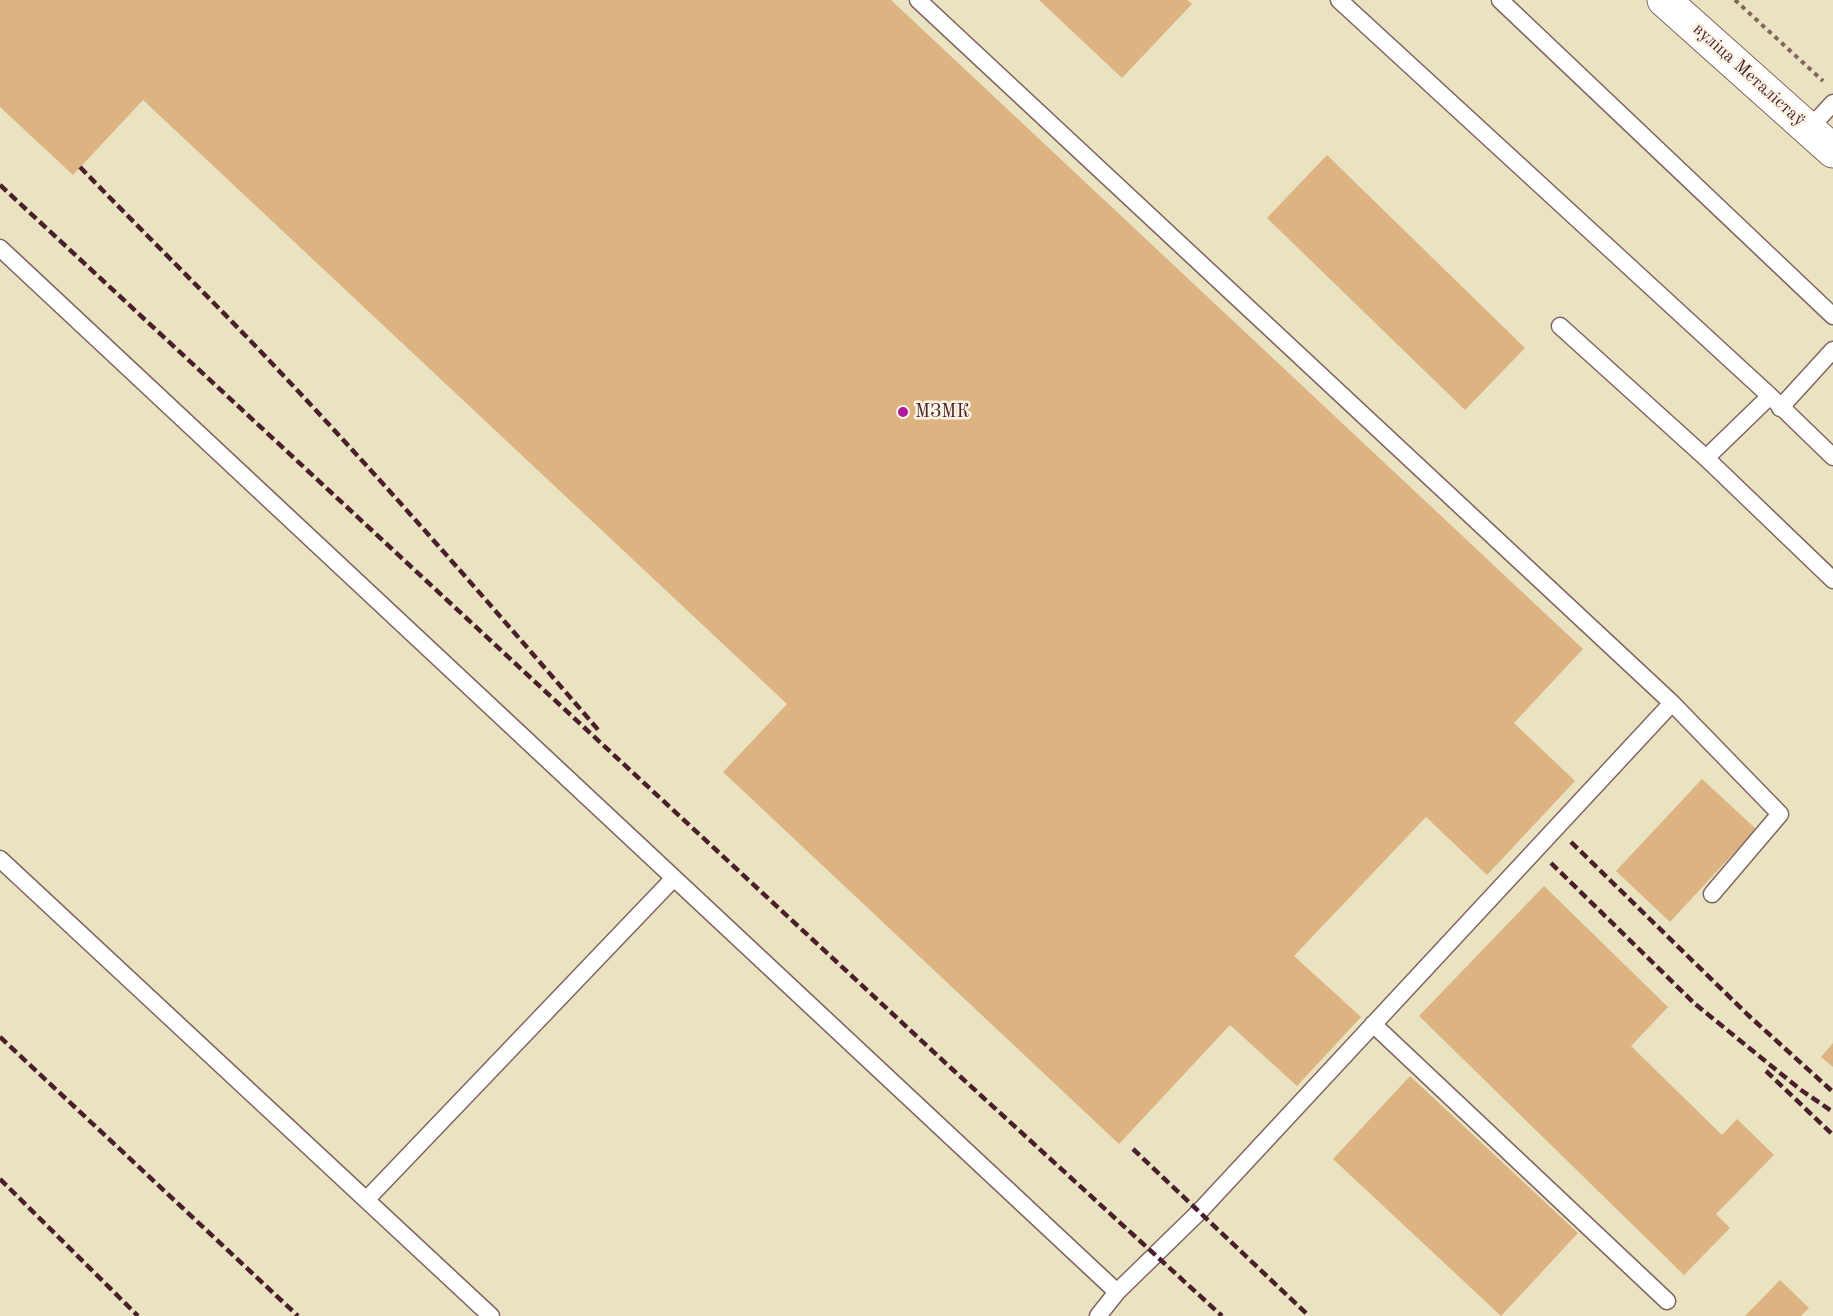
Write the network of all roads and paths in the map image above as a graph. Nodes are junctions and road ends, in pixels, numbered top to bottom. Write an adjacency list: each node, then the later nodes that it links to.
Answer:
1 (918, 0): 18 (lane)
2 (1339, 0): 14 (lane)
3 (1500, 0): 11 (lane)
4 (1664, 0): 8 (street, вуліца Металістаў)
5 (1735, 0): 6 (path)
6 (1825, 83)
7 (1833, 104): 8 (lane)
8 (1809, 129): 9 (street, вуліца Металістаў)
9 (1833, 151)
10 (0, 248): 20 (lane)
11 (1833, 316)
12 (1560, 326): 16 (lane)
13 (1833, 350): 14 (lane)
14 (1775, 402): 15 (lane); 16 (lane)
15 (1833, 457)
16 (1706, 458): 17 (lane)
17 (1833, 580)
18 (1672, 703): 21 (lane); 22 (lane)
19 (0, 860): 23 (lane)
20 (674, 878): 23 (lane); 24 (lane)
21 (1712, 894)
22 (1373, 1024): 24 (lane); 25 (lane)
23 (367, 1199): 26 (lane)
24 (1117, 1292): 27 (lane)
25 (1666, 1301)
26 (491, 1316)
27 (1098, 1316)

